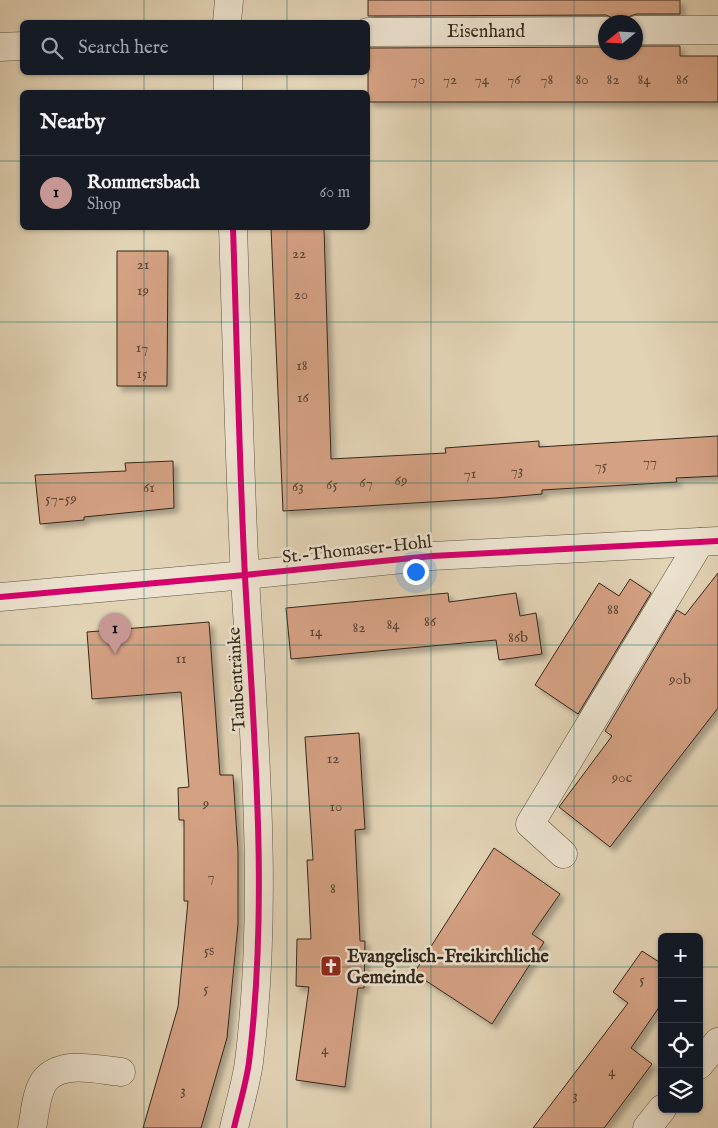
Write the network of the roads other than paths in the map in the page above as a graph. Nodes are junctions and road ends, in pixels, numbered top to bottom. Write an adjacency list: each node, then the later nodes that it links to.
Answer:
1 (230, 0): 2 (street)
2 (227, 20)
3 (598, 30): 6 (street, Eisenhand)
4 (643, 30): 5 (street)
5 (718, 30)
6 (370, 32)
7 (20, 46): 8 (street)
8 (0, 47)
9 (228, 75): 10 (street)
10 (228, 90)
11 (233, 230): 13 (street, Taubentränke)
12 (709, 541): 13 (street, St.-Thomaser-Hohl); 15 (street)
13 (245, 576): 14 (street, St.-Thomaser-Hohl); 21 (street, Taubentränke)
14 (0, 596)
15 (563, 854)
16 (718, 1042): 17 (street)
17 (703, 1060)
18 (121, 1072): 20 (street)
19 (659, 1113): 22 (street)
20 (32, 1128)
21 (234, 1128)
22 (647, 1128)

